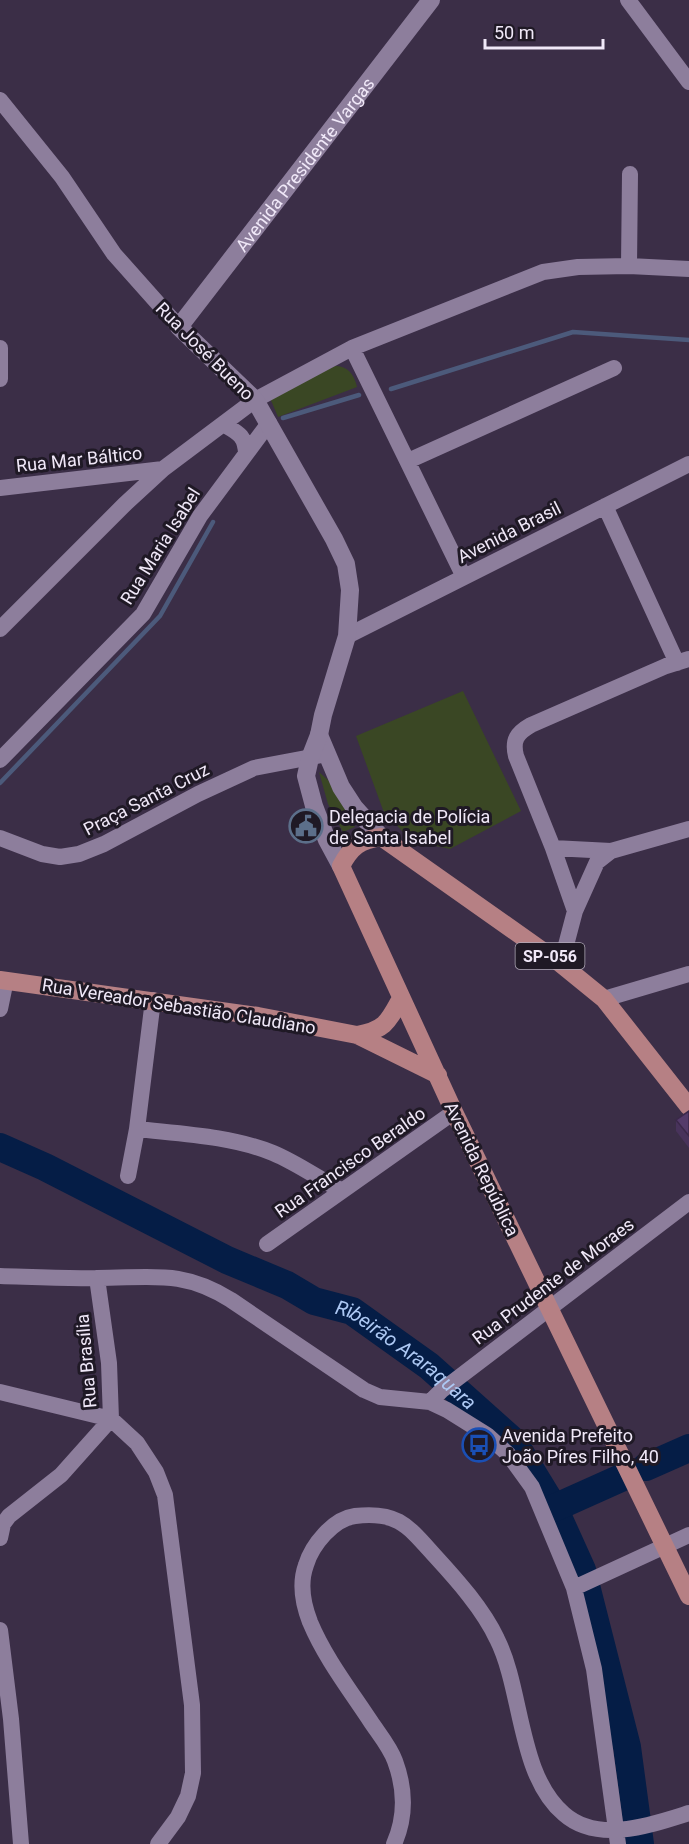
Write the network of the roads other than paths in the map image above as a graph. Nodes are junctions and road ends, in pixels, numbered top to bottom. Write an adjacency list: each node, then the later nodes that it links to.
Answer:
1 (431, 0): 8 (street, Avenida Presidente Vargas)
2 (628, 0): 3 (street)
3 (689, 81)
4 (0, 100): 8 (street, Rua José Bueno)
5 (630, 174): 6 (street)
6 (629, 266): 7 (street); 10 (street)
7 (689, 269)
8 (179, 327): 13 (street, Rua José Bueno)
9 (0, 348): 12 (street)
10 (352, 348): 13 (street); 17 (street)
11 (614, 368): 17 (street)
12 (0, 378)
13 (255, 400): 14 (street, Rua José Bueno); 15 (street)
14 (269, 423): 16 (street, Rua Maria Isabel); 24 (street, Rua José Bueno)
15 (223, 424): 16 (street); 19 (street)
16 (246, 453): 28 (street, Rua Maria Isabel)
17 (408, 461): 22 (street)
18 (689, 464): 21 (street, Avenida Brasil)
19 (163, 469): 20 (street, Rua Mar Báltico); 23 (street)
20 (0, 488)
21 (605, 506): 22 (street, Avenida Brasil); 25 (street)
22 (464, 577): 24 (street, Avenida Brasil)
23 (0, 629)
24 (347, 636): 26 (street, Rua José Bueno)
25 (683, 661): 32 (street)
26 (319, 735): 27 (street, Avenida República)
27 (318, 756): 30 (street); 31 (street, Praça Santa Cruz); 34 (street, Avenida República)
28 (0, 760)
29 (689, 829): 33 (street)
30 (381, 837): 34 (main road); 36 (main road, SP-056)
31 (0, 838)
32 (553, 848): 33 (street); 35 (street)
33 (611, 851): 35 (street)
34 (341, 866): 39 (main road, Avenida República)
35 (575, 911): 36 (street)
36 (561, 964): 40 (main road, SP-056)
37 (689, 974): 40 (street)
38 (3, 980): 41 (main road, Rua Vereador Sebastião Claudiano); 42 (street)
39 (400, 998): 43 (main road); 44 (main road, Avenida República)
40 (604, 999): 45 (main road, SP-056)
41 (153, 1000): 43 (main road, Rua Vereador Sebastião Claudiano); 47 (street)
42 (0, 1010)
43 (357, 1035): 44 (main road, Rua Vereador Sebastião Claudiano)
44 (438, 1075): 46 (main road, Avenida República)
45 (689, 1107)
46 (454, 1112): 49 (street, Rua Francisco Beraldo); 54 (main road, Avenida República)
47 (137, 1129): 48 (street); 49 (street)
48 (128, 1176)
49 (342, 1191): 51 (street, Rua Francisco Beraldo)
50 (689, 1202): 54 (street, Rua Prudente de Moraes)
51 (267, 1244)
52 (0, 1276): 53 (street)
53 (97, 1278): 56 (street); 57 (street, Rua Brasília)
54 (550, 1307): 56 (street, Rua Prudente de Moraes); 60 (main road, Avenida República)
55 (0, 1392): 57 (street)
56 (436, 1396): 61 (street)
57 (111, 1419): 59 (street, Rua Brasília); 68 (street)
58 (689, 1534): 60 (street)
59 (0, 1538)
60 (665, 1545): 61 (street); 62 (main road, Avenida República)
61 (578, 1587): 66 (street)
62 (689, 1596)
63 (0, 1629): 64 (street)
64 (6, 1718): 67 (street)
65 (689, 1813): 66 (street)
66 (617, 1837): 69 (street)
67 (21, 1844)
68 (158, 1844)
69 (394, 1844)

